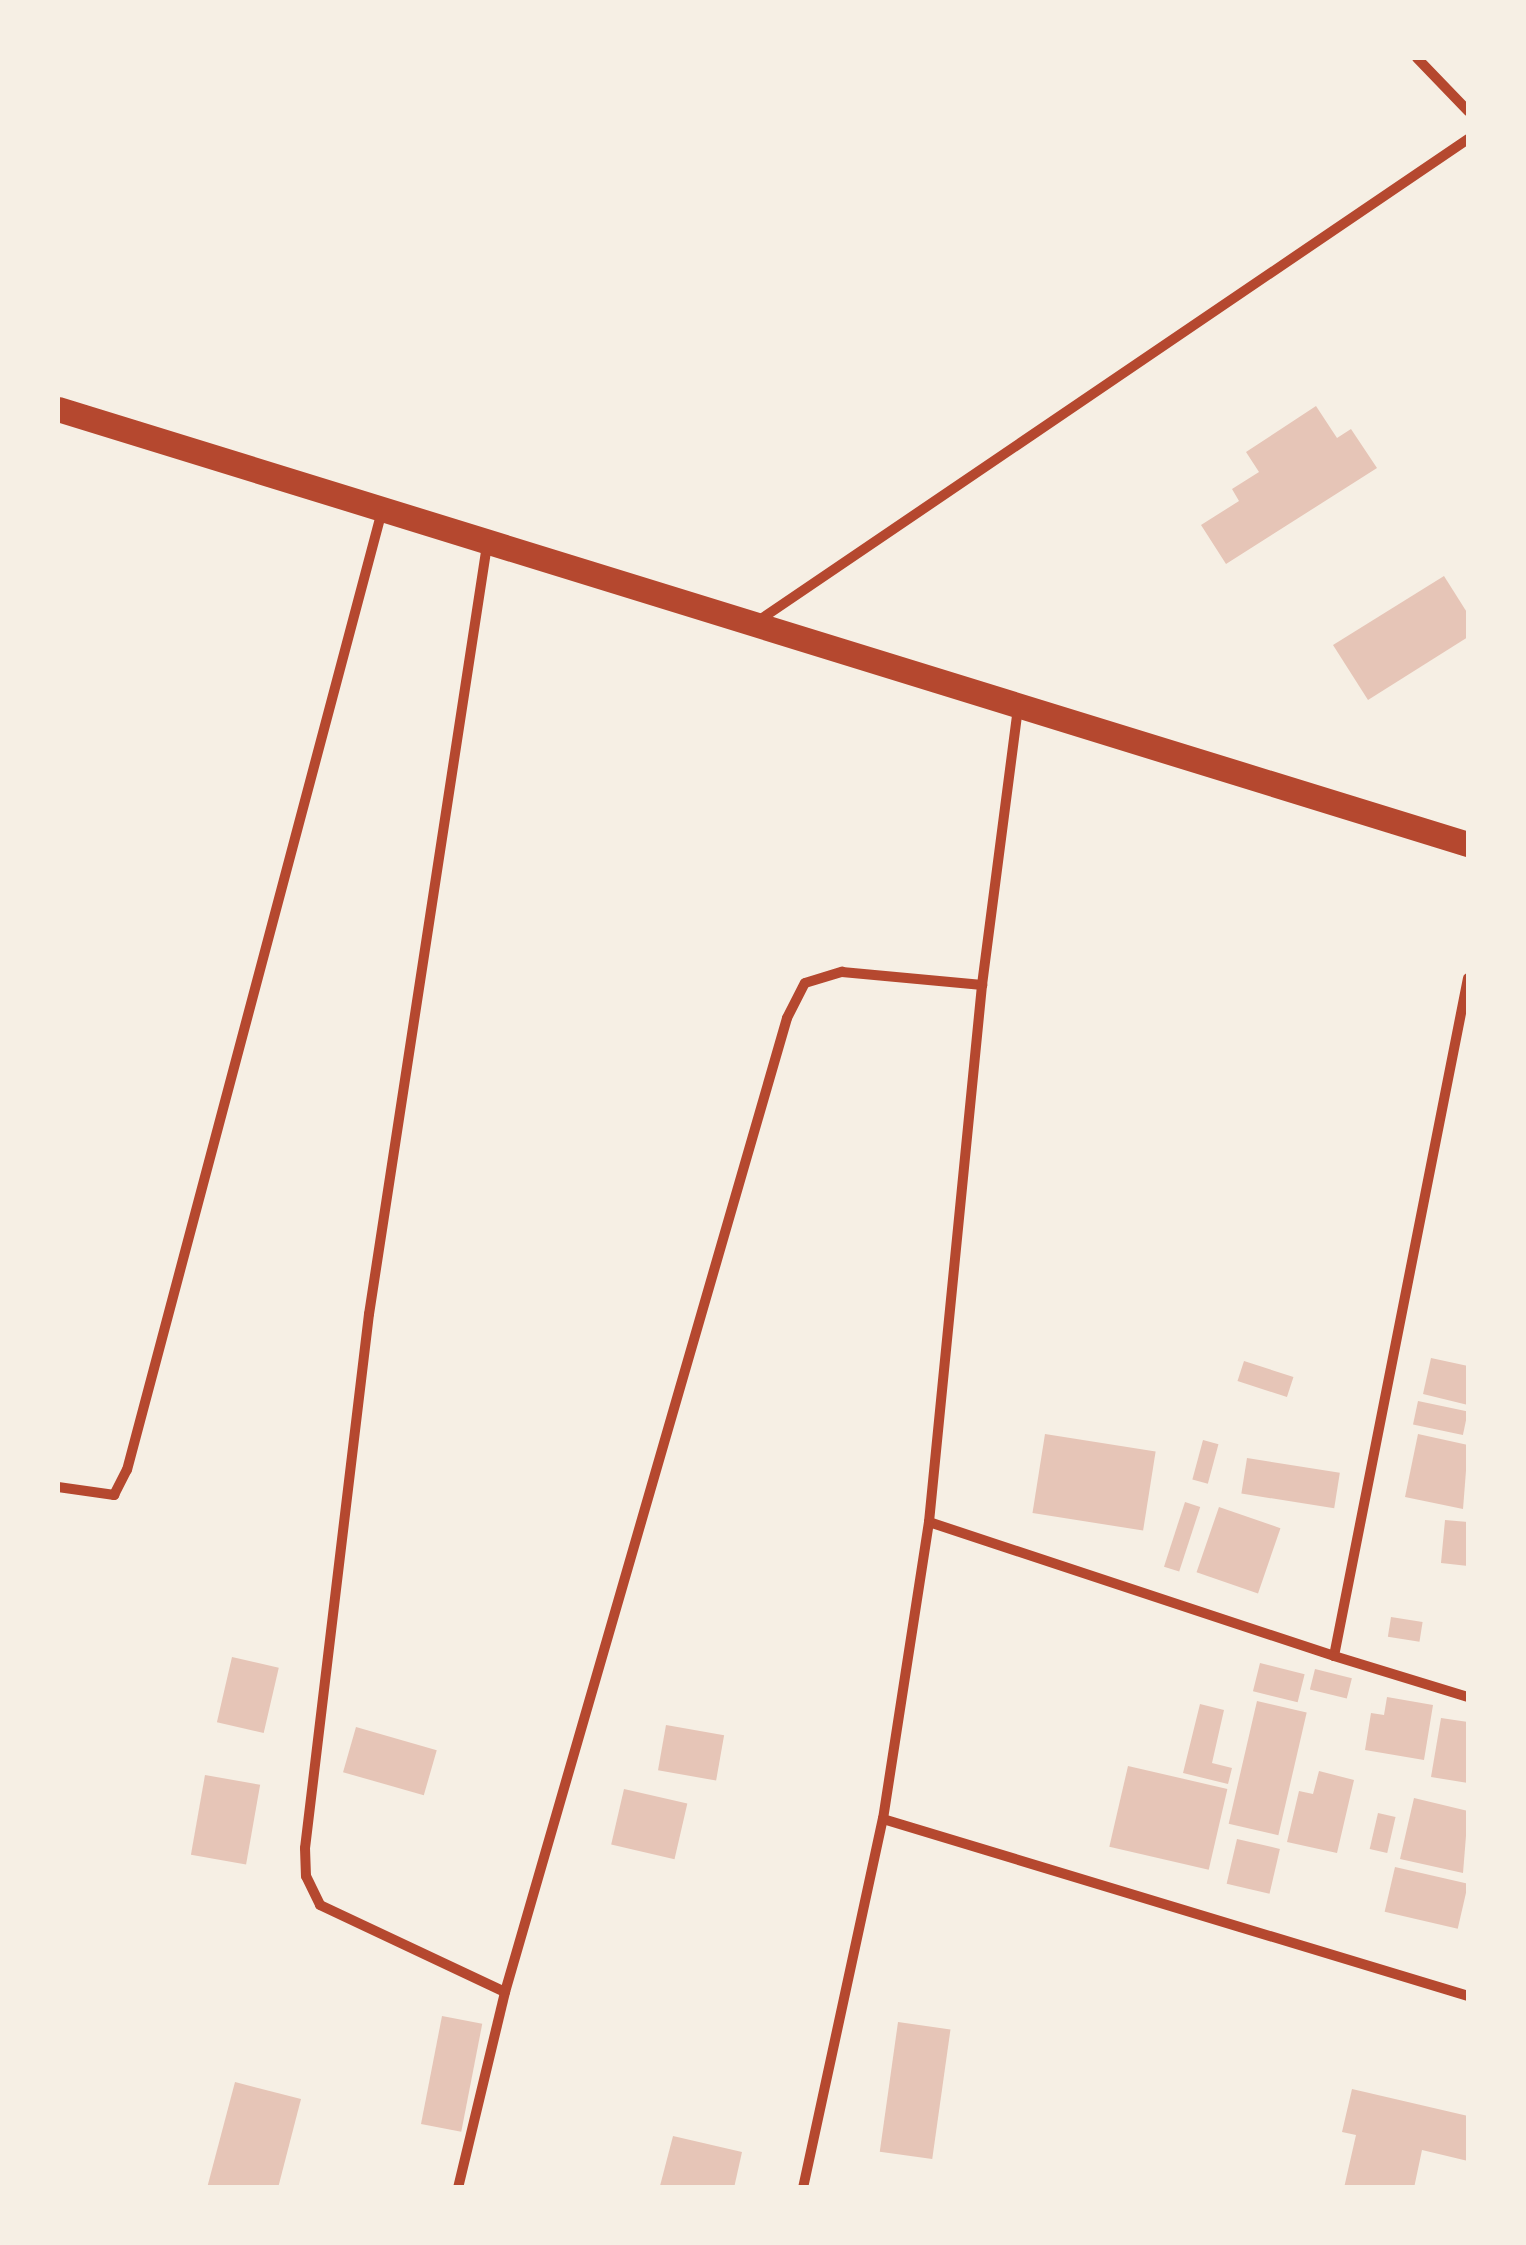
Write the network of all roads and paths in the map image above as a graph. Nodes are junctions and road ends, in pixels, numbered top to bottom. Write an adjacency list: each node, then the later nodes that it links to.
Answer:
1 (1417, 58): 2 (street)
2 (1468, 111)
3 (1468, 139): 7 (street)
4 (58, 409): 5 (main road)
5 (382, 510): 6 (main road); 12 (street)
6 (488, 545): 7 (main road); 17 (street)
7 (755, 623): 8 (main road)
8 (1018, 708): 9 (main road); 11 (street)
9 (1468, 844)
10 (1468, 978): 14 (street)
11 (982, 985): 13 (street); 17 (street)
12 (58, 1487)
13 (929, 1522): 14 (street); 16 (street)
14 (1334, 1656): 15 (street)
15 (1468, 1697)
16 (883, 1818): 18 (street); 20 (street)
17 (505, 1992): 19 (street)
18 (1468, 1996)
19 (458, 2188)
20 (803, 2188)

